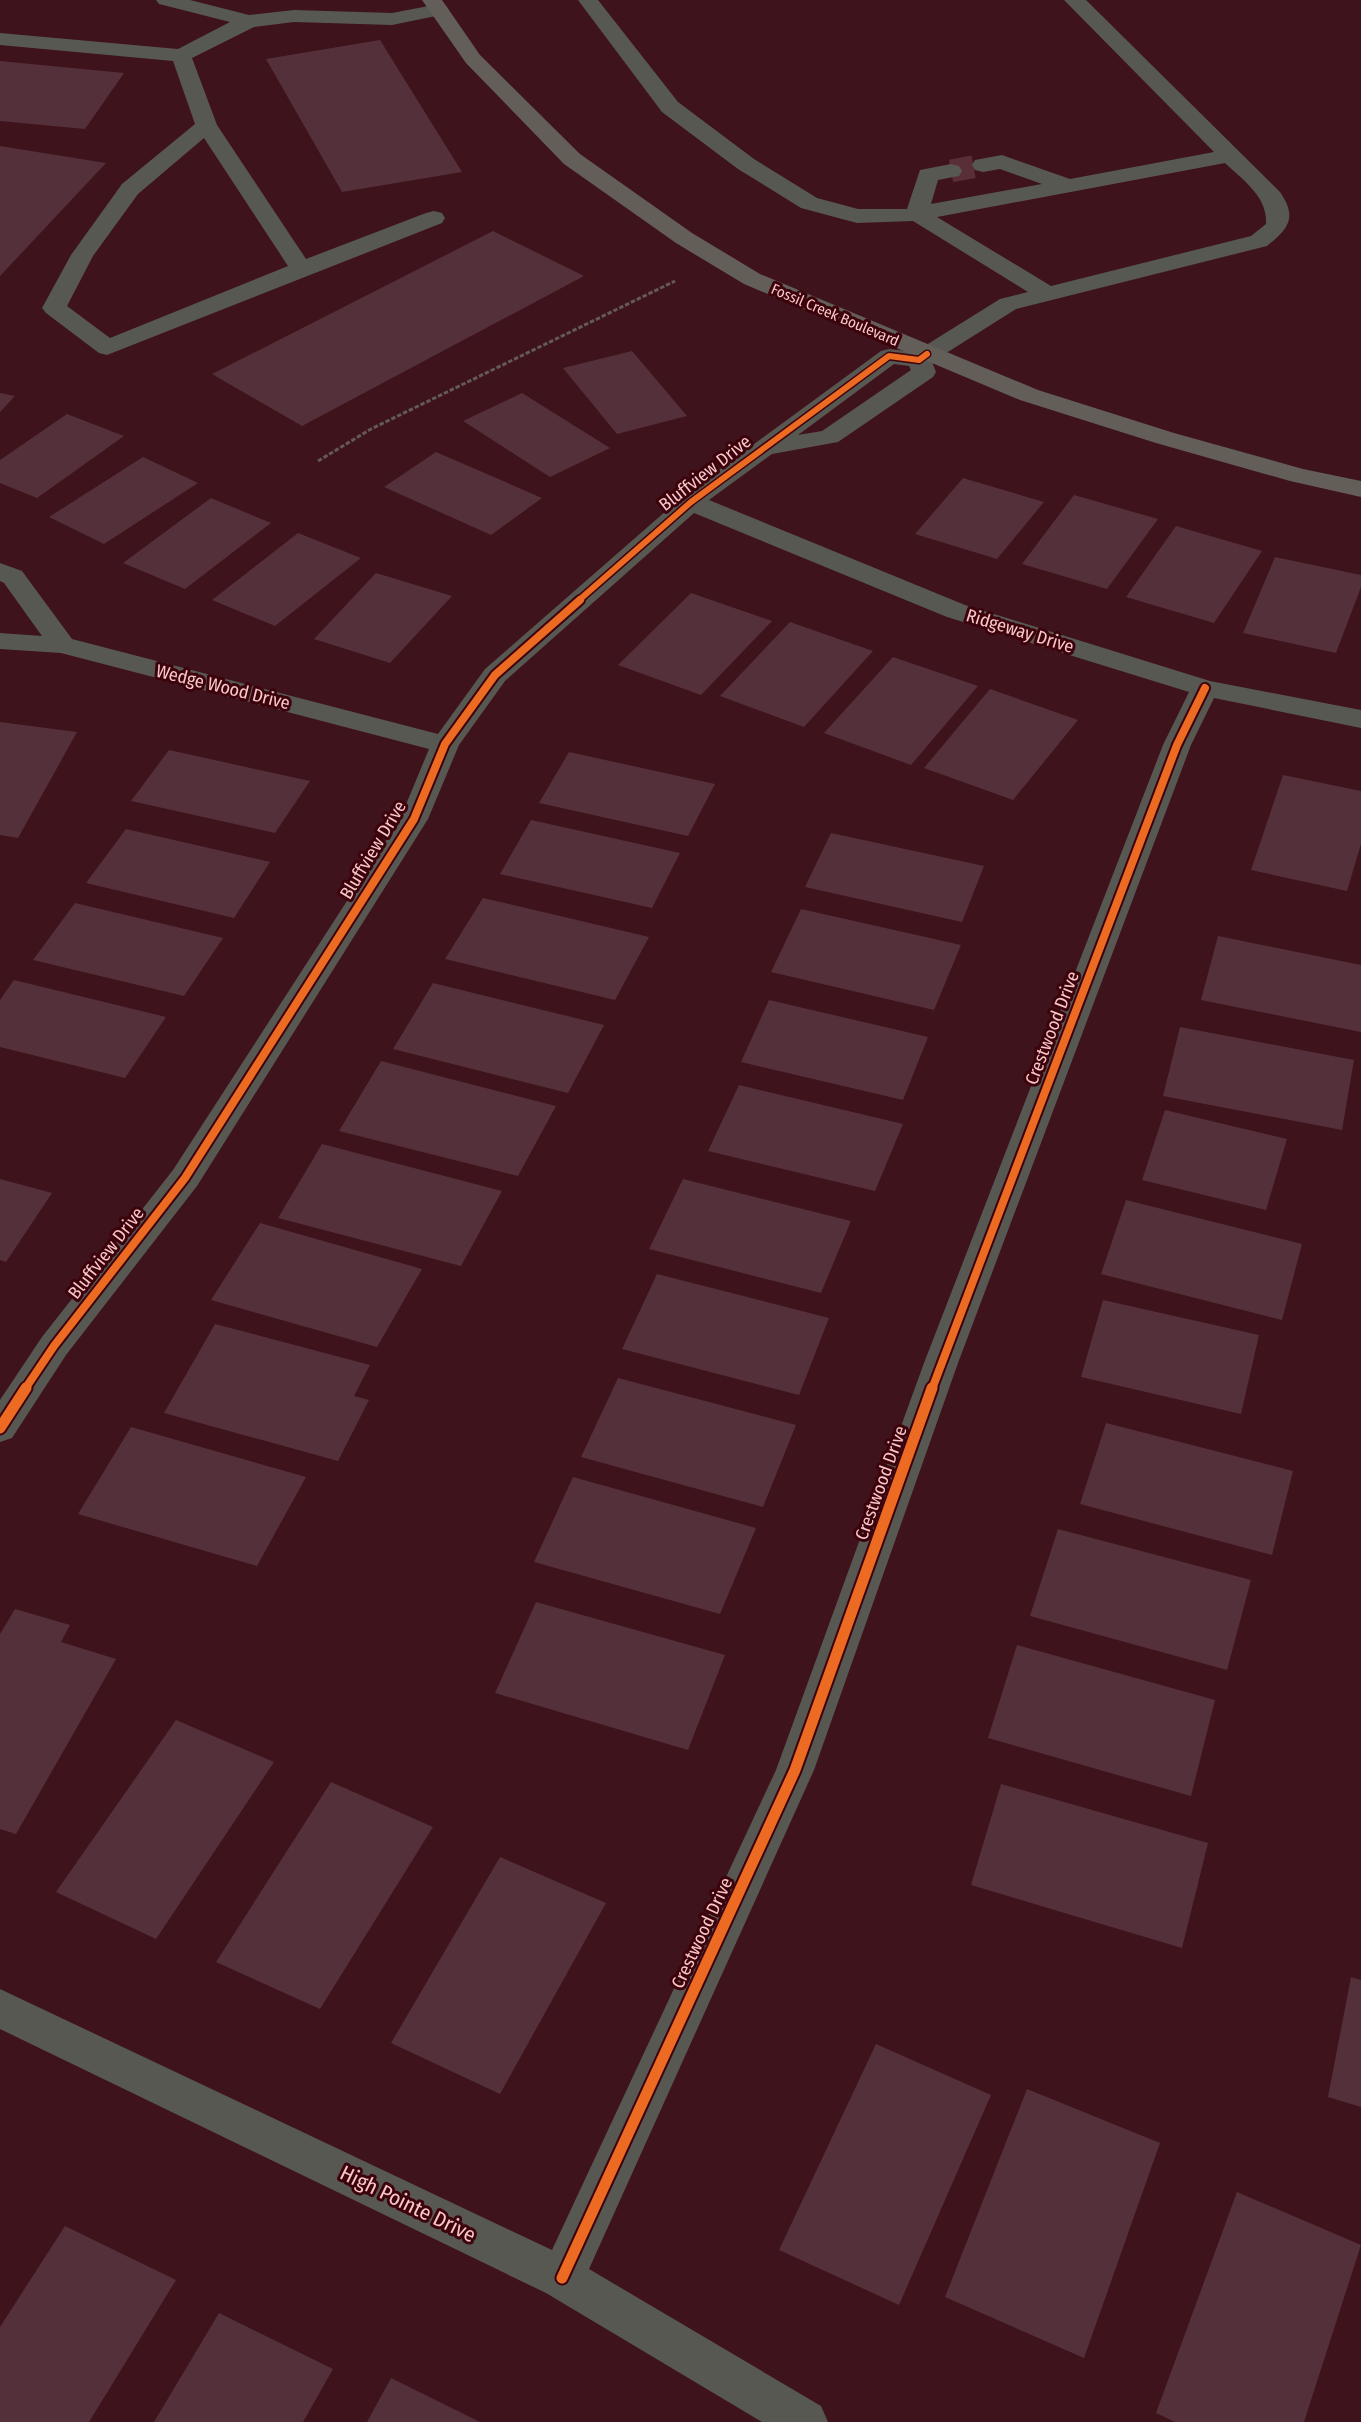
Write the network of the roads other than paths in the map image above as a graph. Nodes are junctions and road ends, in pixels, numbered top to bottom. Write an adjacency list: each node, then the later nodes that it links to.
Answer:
1 (166, 0): 7 (street)
2 (318, 0): 6 (street)
3 (588, 0): 15 (street)
4 (1074, 0): 11 (street)
5 (436, 5): 6 (street); 19 (main road, Fossil Creek Boulevard)
6 (294, 16): 7 (street)
7 (249, 21): 9 (street)
8 (0, 39): 9 (street)
9 (181, 56): 10 (street)
10 (207, 125): 17 (street); 17 (street)
11 (1231, 155): 14 (street); 18 (street)
12 (983, 165): 14 (street)
13 (951, 171): 15 (street)
14 (1068, 186): 15 (street)
15 (917, 214): 18 (street)
16 (434, 218): 17 (street)
17 (301, 269)
18 (1048, 294): 19 (street)
19 (923, 357): 20 (street, Bluffview Drive); 20 (street, Bluffview Drive); 21 (main road, Fossil Creek Boulevard)
20 (763, 448): 22 (street, Bluffview Drive)
21 (1361, 489)
22 (691, 502): 26 (street, Ridgeway Drive); 28 (street, Bluffview Drive)
23 (0, 571): 25 (street)
24 (0, 641): 25 (street, Wedge Wood Drive)
25 (62, 645): 28 (street, Wedge Wood Drive)
26 (1205, 688): 27 (street, Ridgeway Drive); 31 (street, Crestwood Drive)
27 (1361, 720)
28 (445, 744): 29 (street, Bluffview Drive)
29 (0, 1428)
30 (0, 2007): 31 (street, High Pointe Drive)
31 (562, 2278): 32 (street, High Pointe Drive)
32 (805, 2422)

